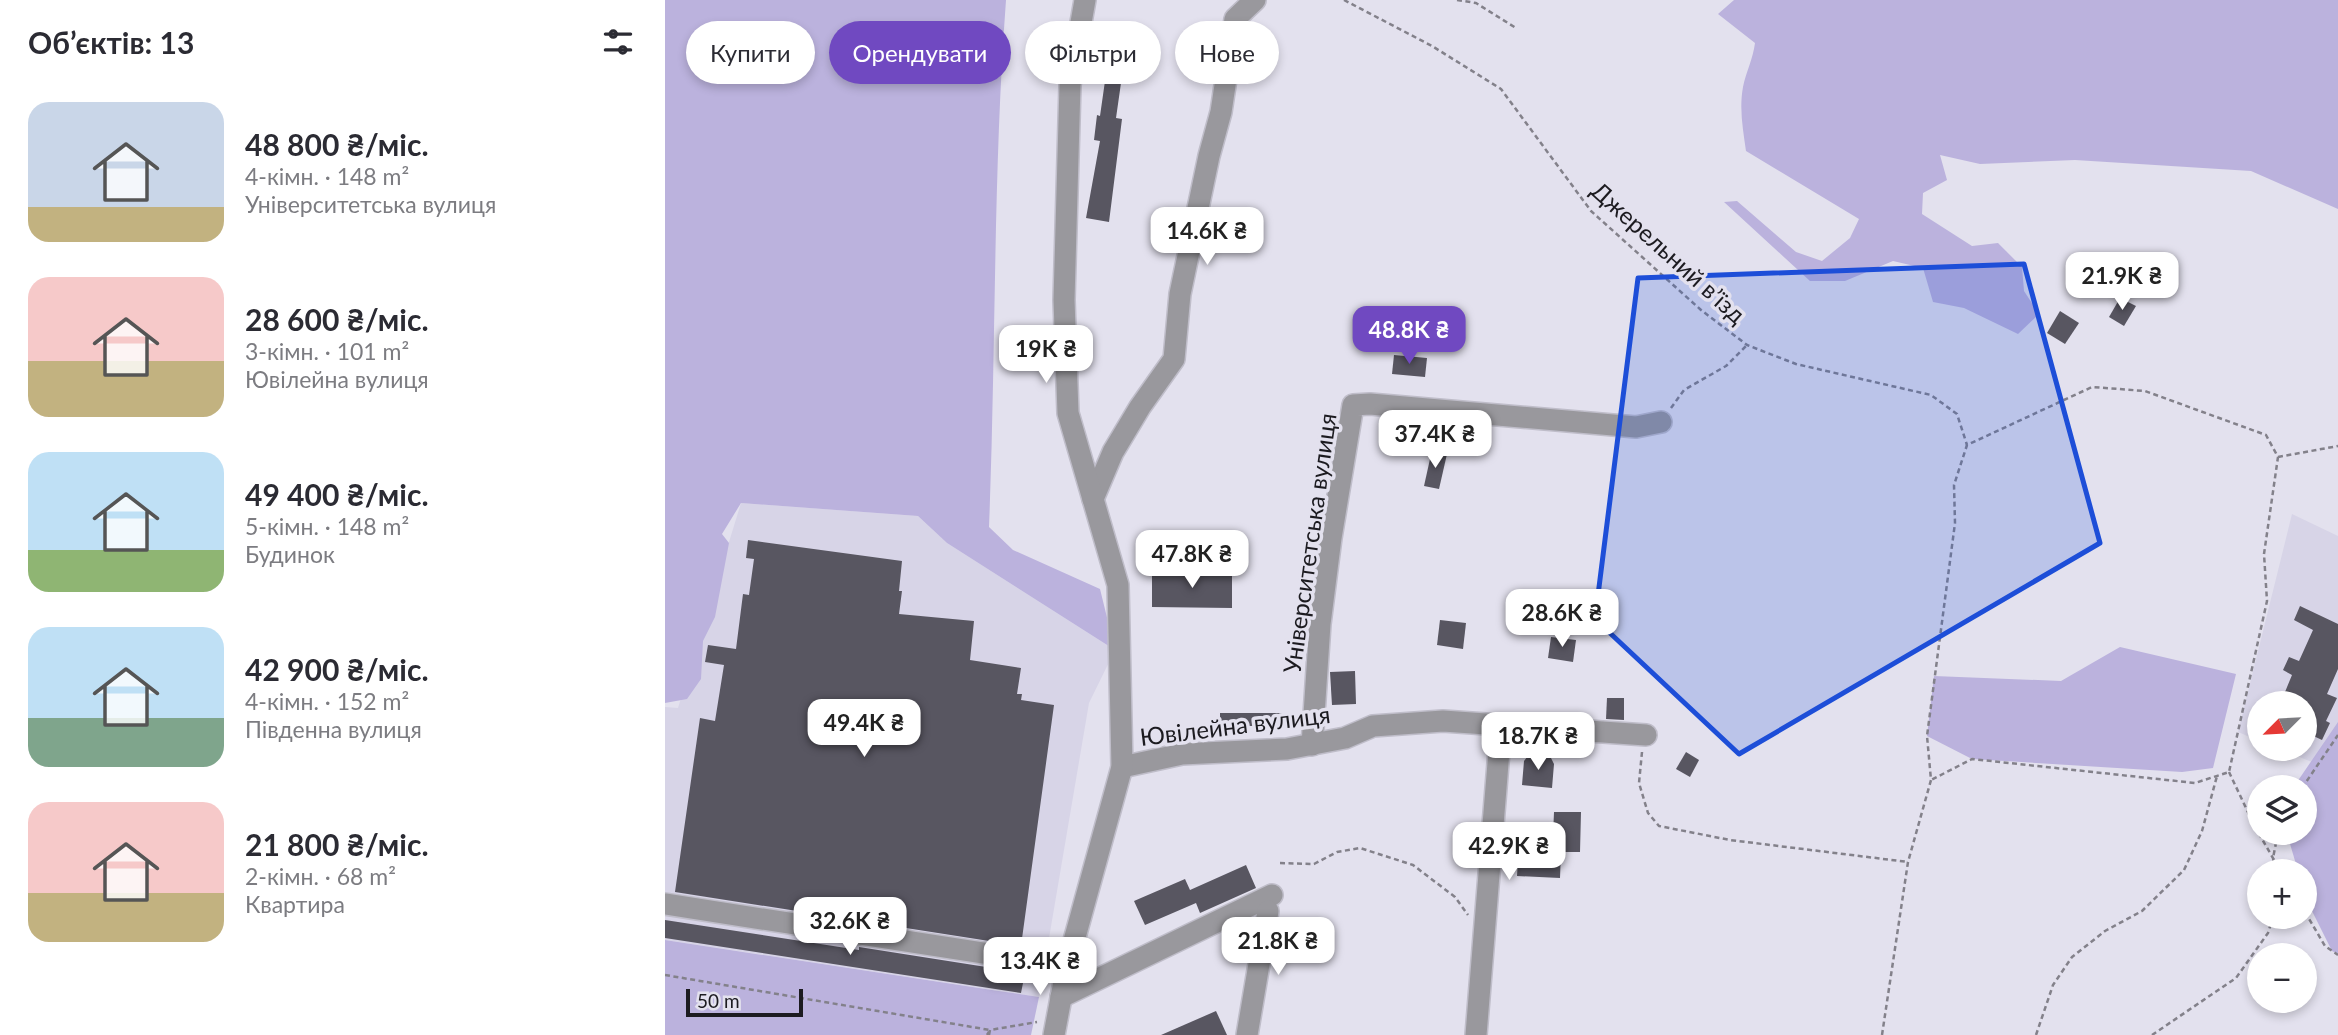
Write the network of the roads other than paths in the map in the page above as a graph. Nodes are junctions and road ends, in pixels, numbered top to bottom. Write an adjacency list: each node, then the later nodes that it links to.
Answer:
1 (1085, 0): 4 (street)
2 (1255, 0): 4 (street)
3 (1661, 422): 7 (street, Університетська вулиця)
4 (1093, 499): 8 (street)
5 (1501, 726): 6 (street, Ювілейна вулиця); 7 (street, Ювілейна вулиця); 14 (street)
6 (1646, 735)
7 (1313, 745): 8 (street, Ювілейна вулиця)
8 (1122, 767): 10 (street)
9 (665, 904): 10 (street)
10 (1067, 966): 11 (street)
11 (1061, 997): 12 (street); 13 (street)
12 (1056, 1027)
13 (1247, 1035)
14 (1476, 1035)

